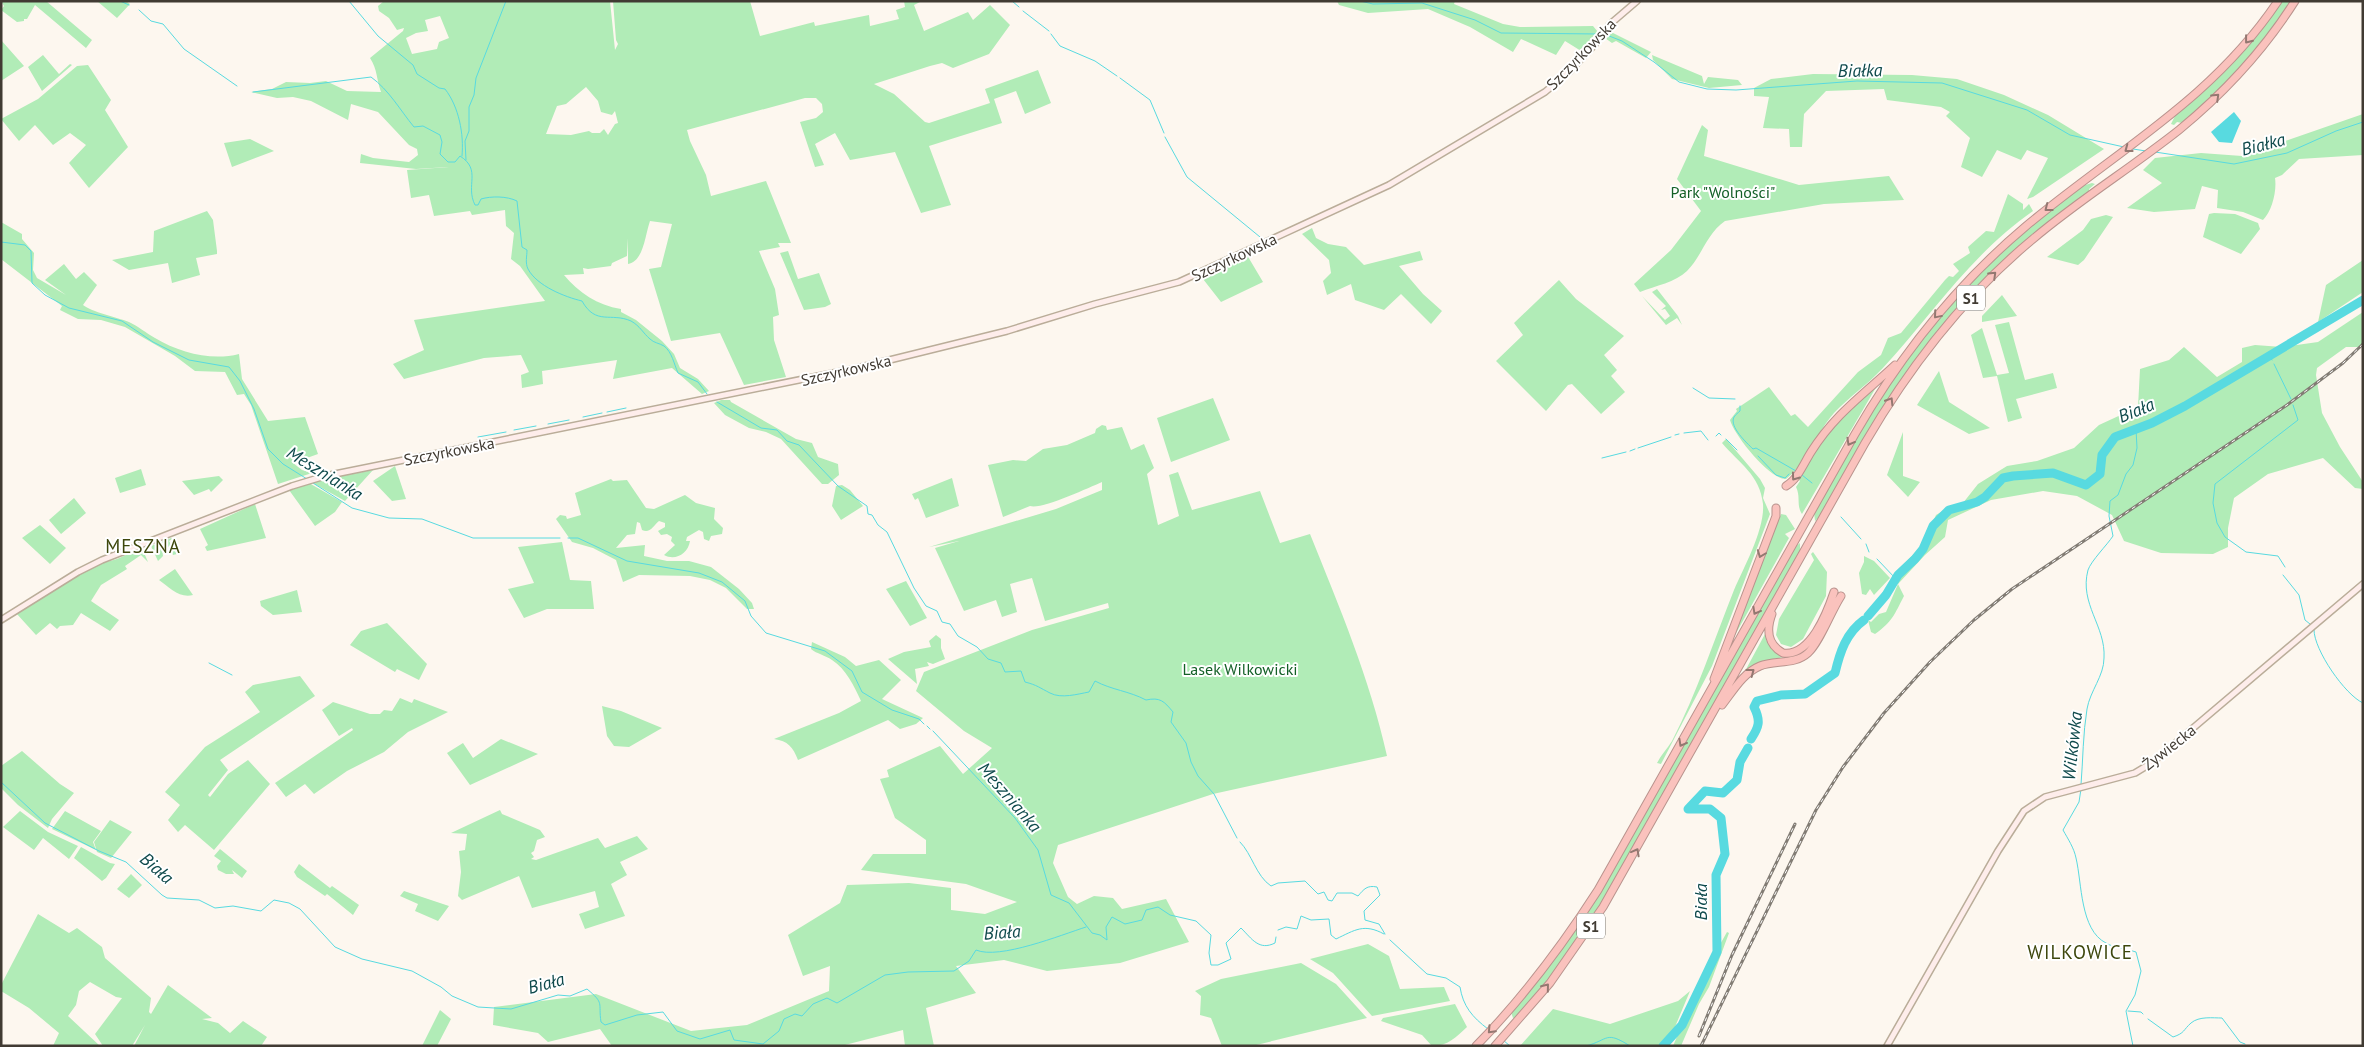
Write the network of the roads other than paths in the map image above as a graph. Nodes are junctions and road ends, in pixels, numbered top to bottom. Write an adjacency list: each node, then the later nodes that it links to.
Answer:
1 (1637, 1): 11 (main road, Szczyrkowska)
2 (2278, 1): 4 (highway, S1, one-way to 4)
3 (2296, 1): 10 (highway, S1, one-way to 3)
4 (1904, 356): 5 (highway, one-way to 5); 12 (highway, S1, one-way to 12)
5 (1786, 486)
6 (1776, 508): 12 (highway, one-way to 12)
7 (2363, 584): 16 (main road, Żywiecka)
8 (1834, 592): 10 (highway)
9 (1841, 596): 13 (highway, one-way to 9)
10 (1777, 600): 13 (highway, S1)
11 (1, 620)
12 (1706, 700): 14 (highway, S1, one-way to 14)
13 (1708, 723): 15 (highway, S1, one-way to 13)
14 (1476, 1046)
15 (1495, 1046)
16 (1887, 1046)

